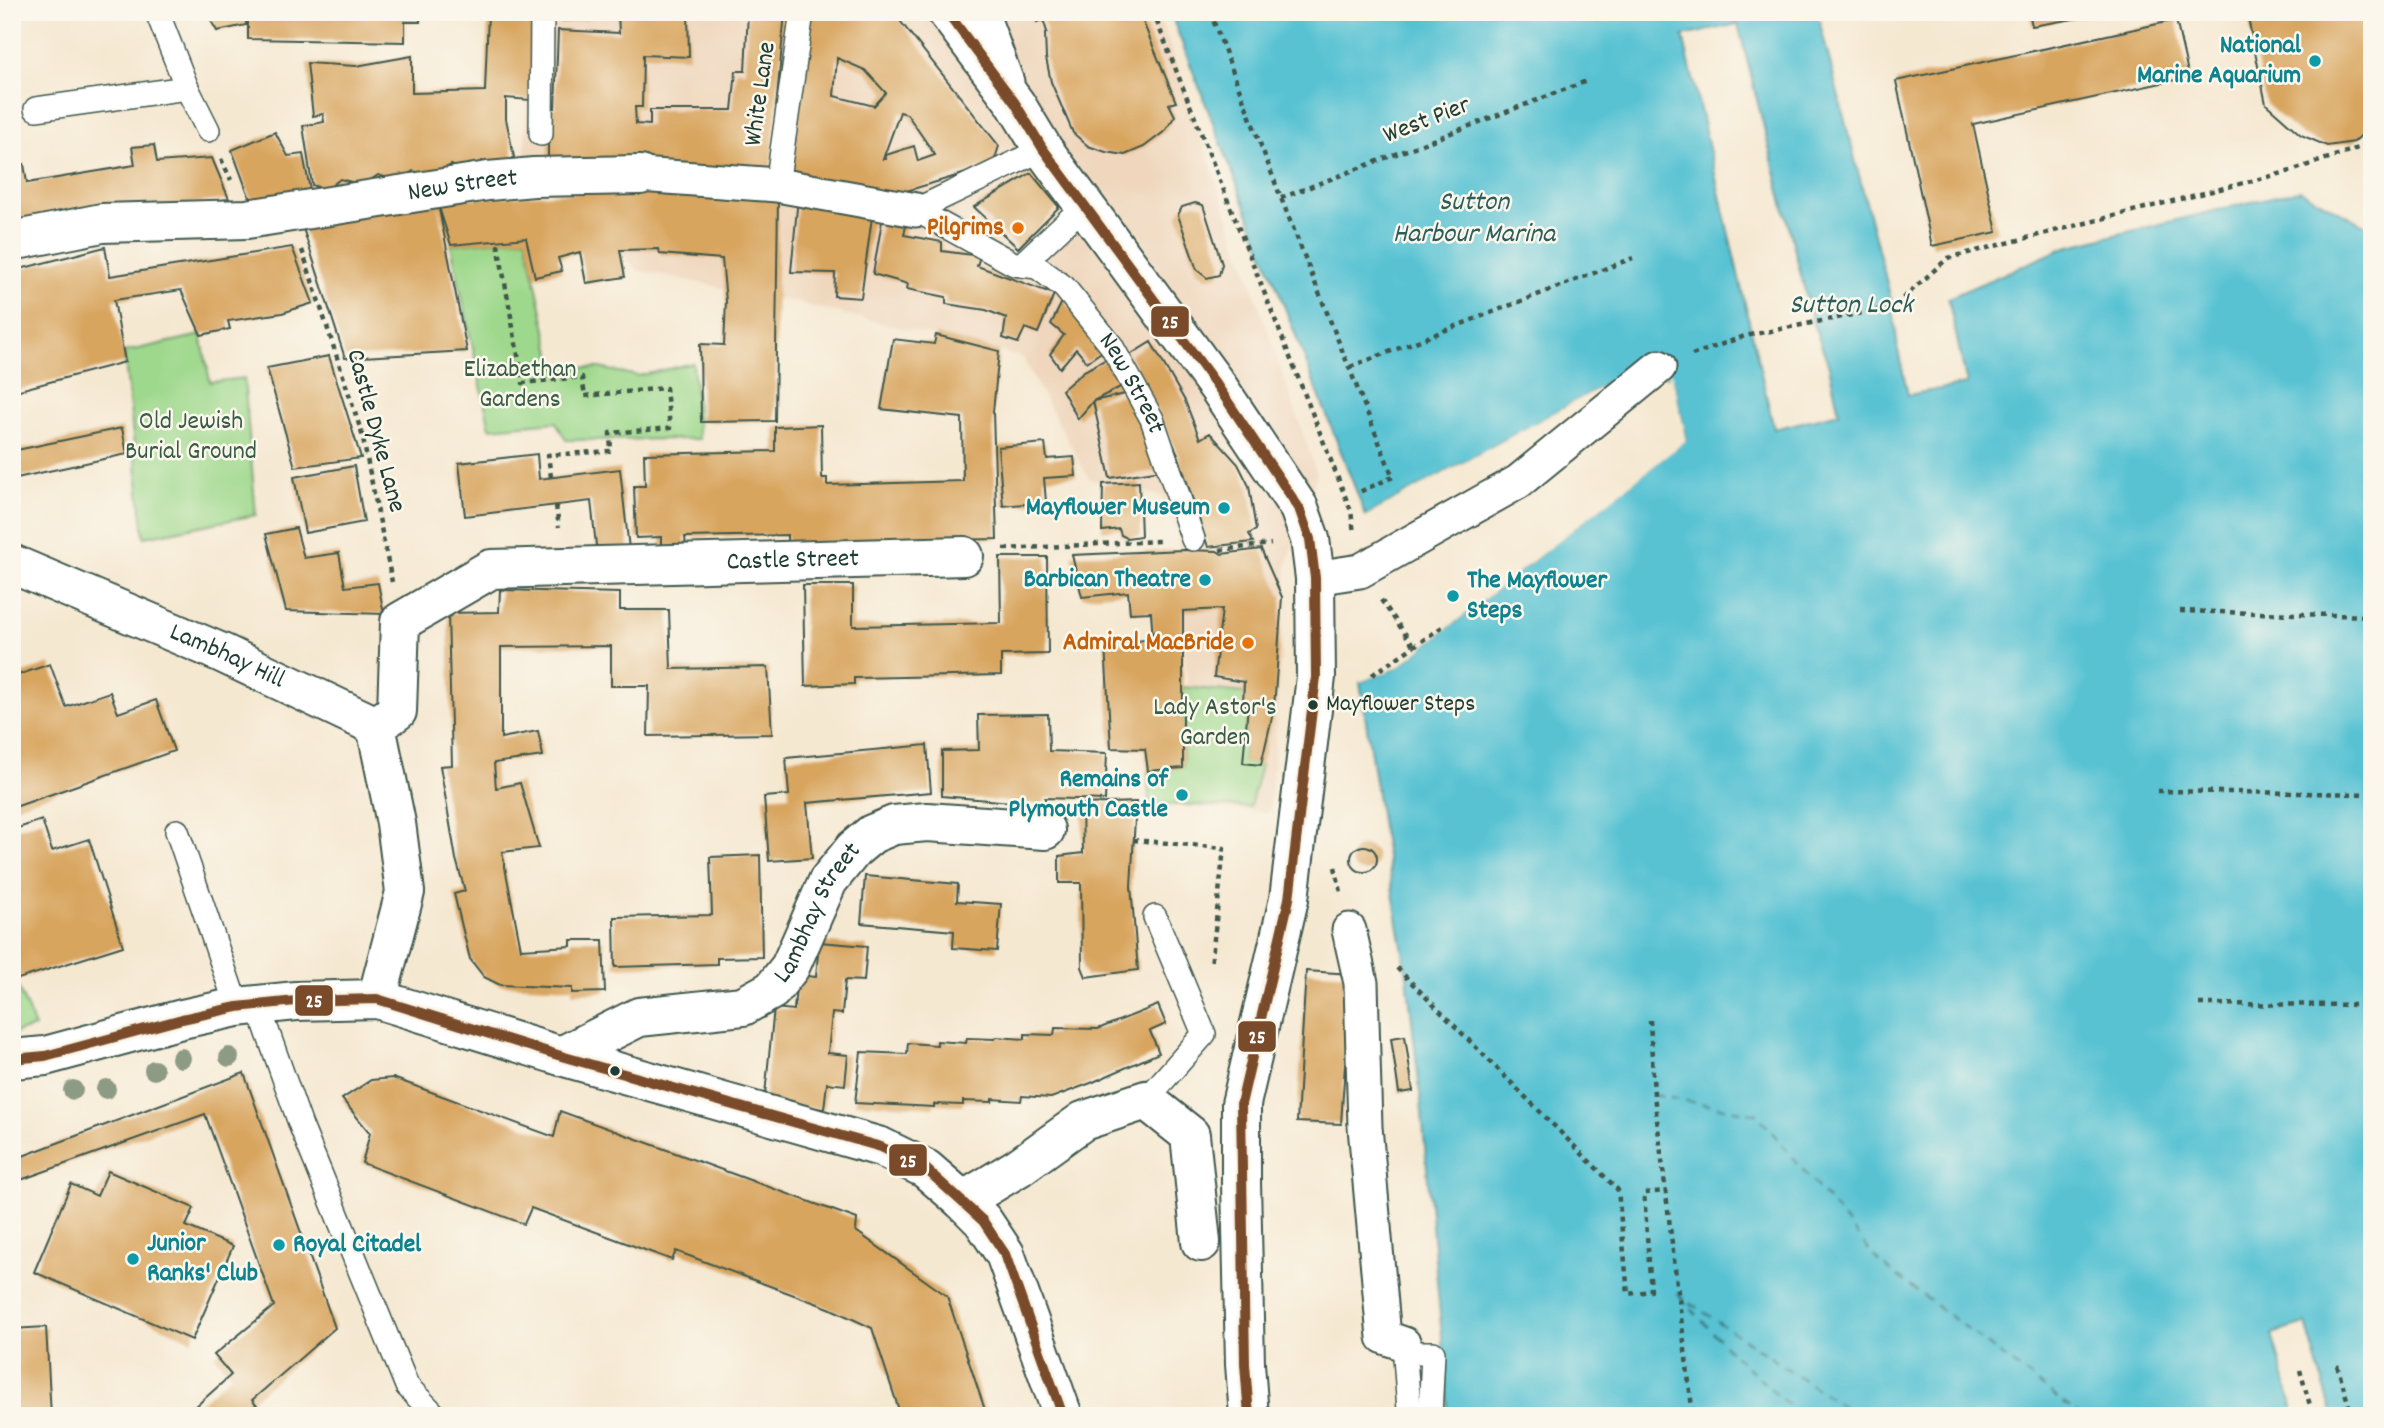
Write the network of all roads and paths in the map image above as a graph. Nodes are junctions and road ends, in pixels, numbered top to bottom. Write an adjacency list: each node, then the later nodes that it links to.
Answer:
1 (157, 12): 9 (lane)
2 (542, 12): 13 (lane)
3 (802, 12): 17 (lane, White Lane)
4 (947, 12): 10 (street)
5 (981, 12): 10 (street)
6 (1153, 12): 34 (path)
7 (1210, 12): 18 (path)
8 (1587, 81): 18 (path, West Pier)
9 (187, 88): 11 (lane); 12 (lane)
10 (1015, 103): 15 (street)
11 (36, 109)
12 (208, 130)
13 (541, 134)
14 (2372, 143): 27 (path)
15 (1043, 149): 19 (street); 20 (lane)
16 (640, 175): 17 (street, New Street); 21 (street, New Street)
17 (777, 185): 20 (street, New Street)
18 (1281, 198): 26 (path)
19 (1086, 205): 25 (lane); 31 (street)
20 (916, 210): 25 (lane, New Street)
21 (12, 241)
22 (498, 244): 28 (path)
23 (301, 247): 36 (path, Castle Dyke Lane)
24 (1633, 258): 26 (path)
25 (1021, 265): 30 (lane, New Street)
26 (1350, 367): 29 (path)
27 (1658, 367): 34 (street)
28 (551, 477)
29 (1357, 493)
30 (1193, 539): 31 (path); 32 (path)
31 (1310, 539): 35 (street)
32 (964, 556): 36 (street, Castle Street)
33 (12, 564): 42 (street, Lambhay Hill)
34 (1360, 571): 35 (street); 40 (path)
35 (1315, 578): 68 (street)
36 (425, 608): 42 (street, Castle Street)
37 (2180, 611): 38 (path)
38 (2372, 616)
39 (1442, 627): 40 (path)
40 (1414, 646): 41 (path)
41 (1372, 675)
42 (376, 726): 52 (street)
43 (2157, 791): 44 (path)
44 (2372, 793)
45 (1045, 830): 57 (street, Lambhay Street)
46 (177, 831): 55 (lane)
47 (1133, 840): 51 (path)
48 (1333, 858): 50 (path)
49 (1155, 917): 59 (lane)
50 (1349, 930): 60 (path); 63 (street)
51 (1211, 968)
52 (377, 999): 55 (street); 57 (street)
53 (2199, 1004): 54 (path)
54 (2372, 1005)
55 (248, 1006): 58 (street); 66 (lane)
56 (1650, 1020): 60 (path)
57 (561, 1056): 61 (street)
58 (12, 1059)
59 (1146, 1100): 61 (street); 62 (street)
60 (1665, 1191): 71 (path)
61 (963, 1201): 67 (street)
62 (1202, 1242)
63 (1404, 1349): 69 (lane); 70 (lane)
64 (2337, 1365): 73 (path)
65 (2300, 1370): 72 (path)
66 (436, 1416)
67 (1063, 1416)
68 (1249, 1416)
69 (1406, 1416)
70 (1430, 1416)
71 (1693, 1416)
72 (2313, 1416)
73 (2352, 1416)

